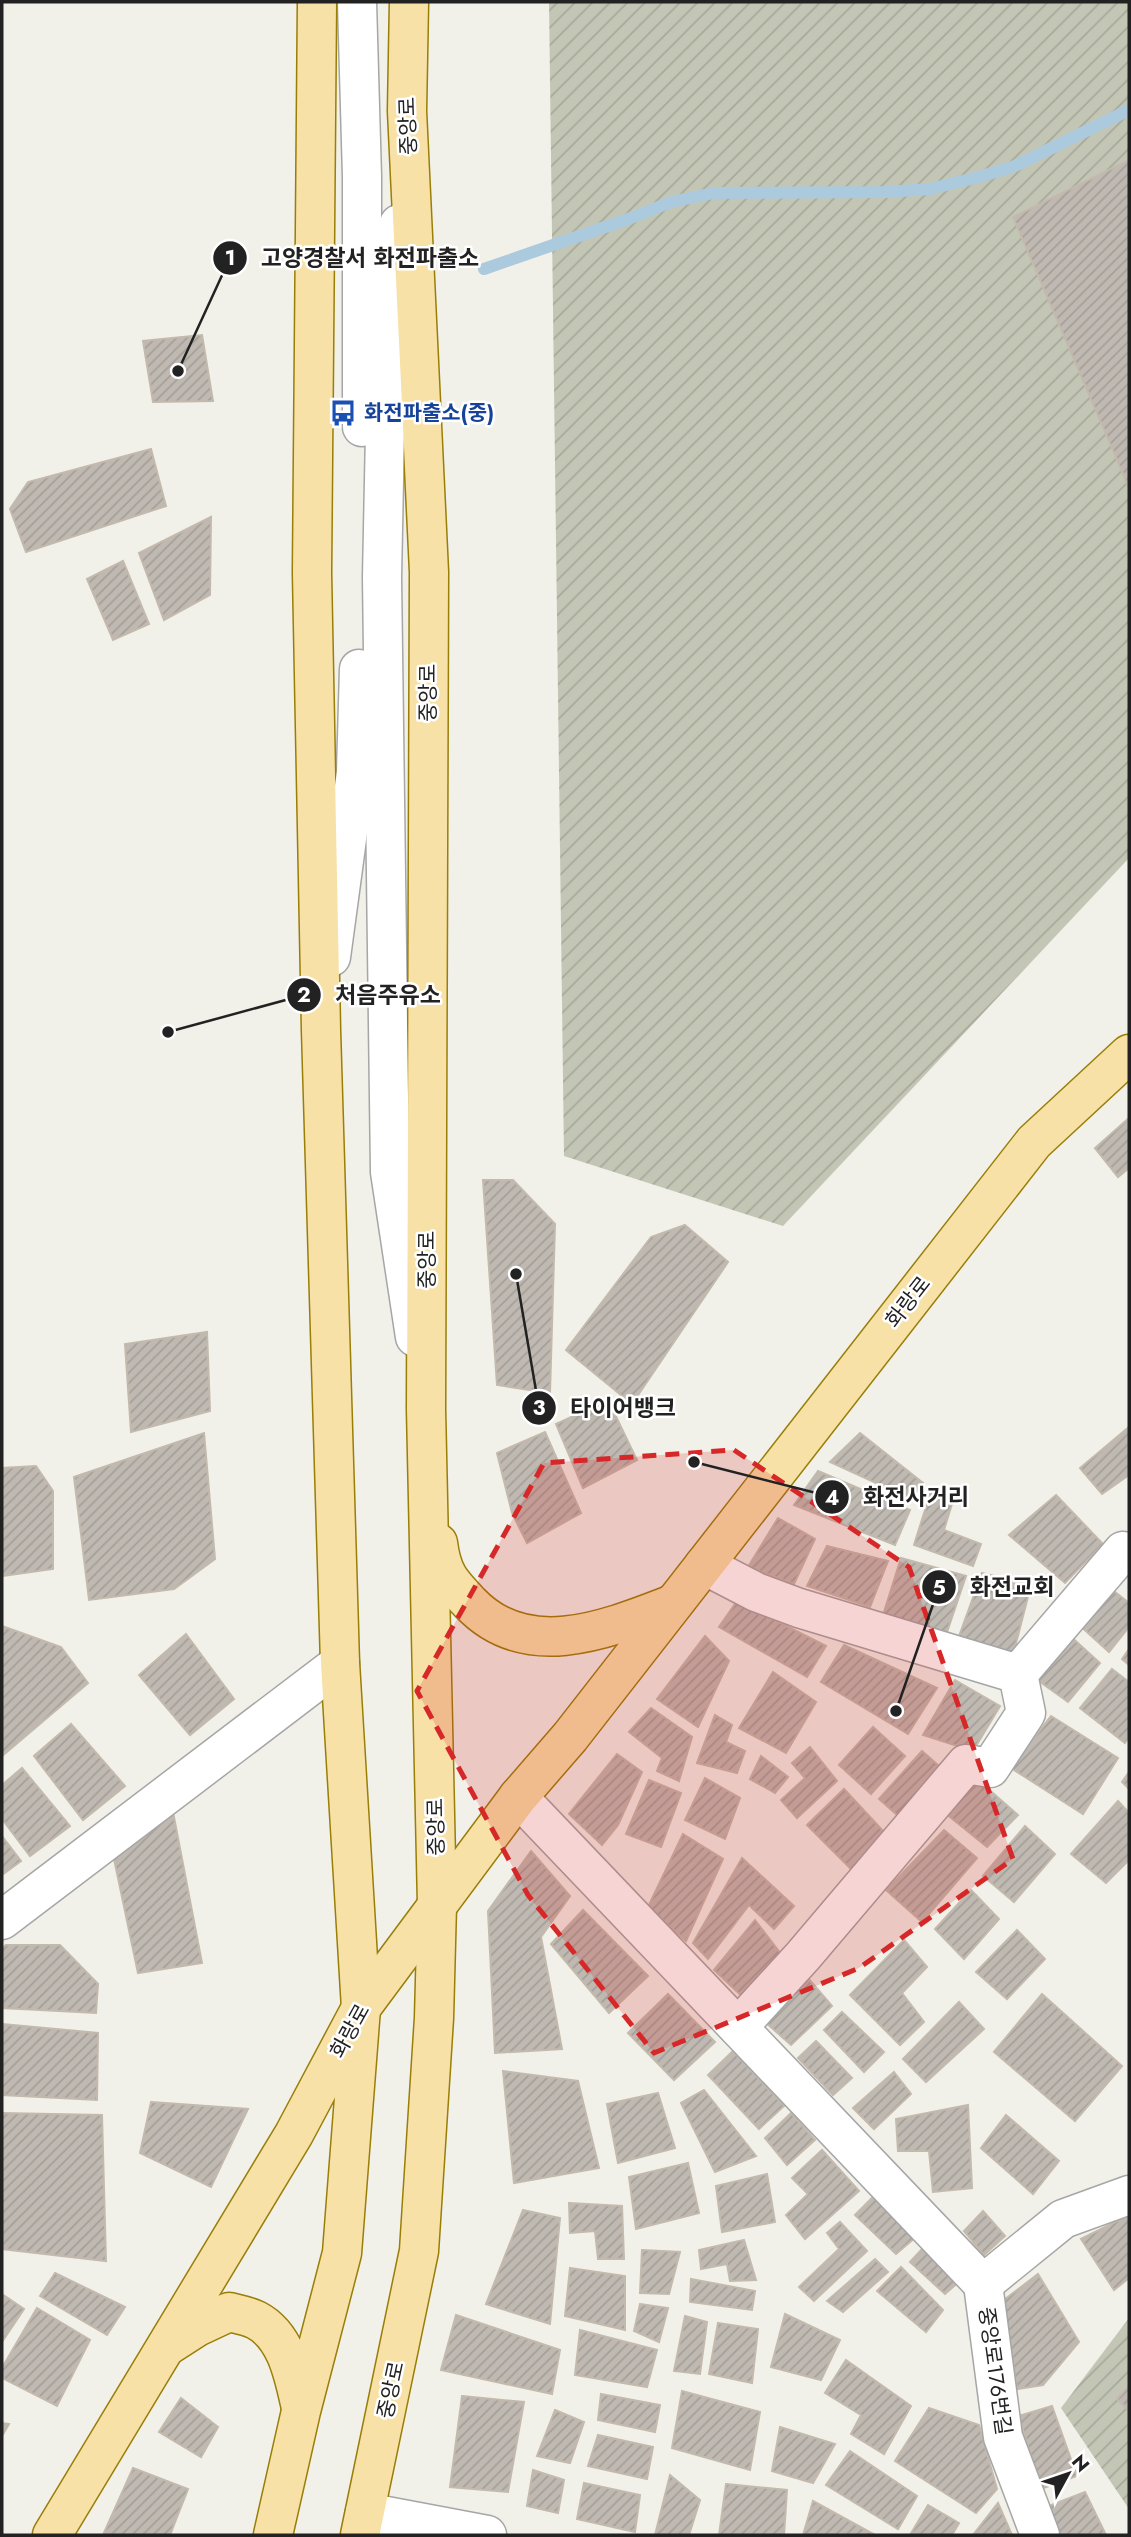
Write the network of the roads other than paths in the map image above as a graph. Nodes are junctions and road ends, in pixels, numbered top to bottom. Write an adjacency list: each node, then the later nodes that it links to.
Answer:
1 (317, 2): 4 (main road)
2 (357, 2): 4 (street)
3 (409, 2): 6 (main road, 중앙로)
4 (321, 1030): 10 (main road)
5 (1129, 1054): 8 (main road, 화랑로)
6 (429, 1489): 9 (main road); 13 (main road, 중앙로)
7 (1123, 1552): 11 (street)
8 (704, 1565): 9 (main road, 화랑로); 11 (street)
9 (673, 1604): 12 (main road, 화랑로)
10 (340, 1663): 14 (street); 15 (main road)
11 (1018, 1674): 16 (street)
12 (518, 1797): 13 (main road, 화랑로); 16 (street)
13 (437, 1905): 15 (main road, 화랑로); 21 (main road, 중앙로)
14 (2, 1920)
15 (361, 2007): 19 (main road, 화랑로); 20 (main road)
16 (738, 2027): 18 (street)
17 (1129, 2195): 18 (street)
18 (984, 2284): 25 (street, 중앙로176번길)
19 (164, 2348): 20 (main road); 22 (main road, 화랑로)
20 (302, 2411): 23 (main road)
21 (363, 2524): 24 (street, 중앙로)
22 (52, 2535)
23 (273, 2535)
24 (487, 2535)
25 (1040, 2535)

